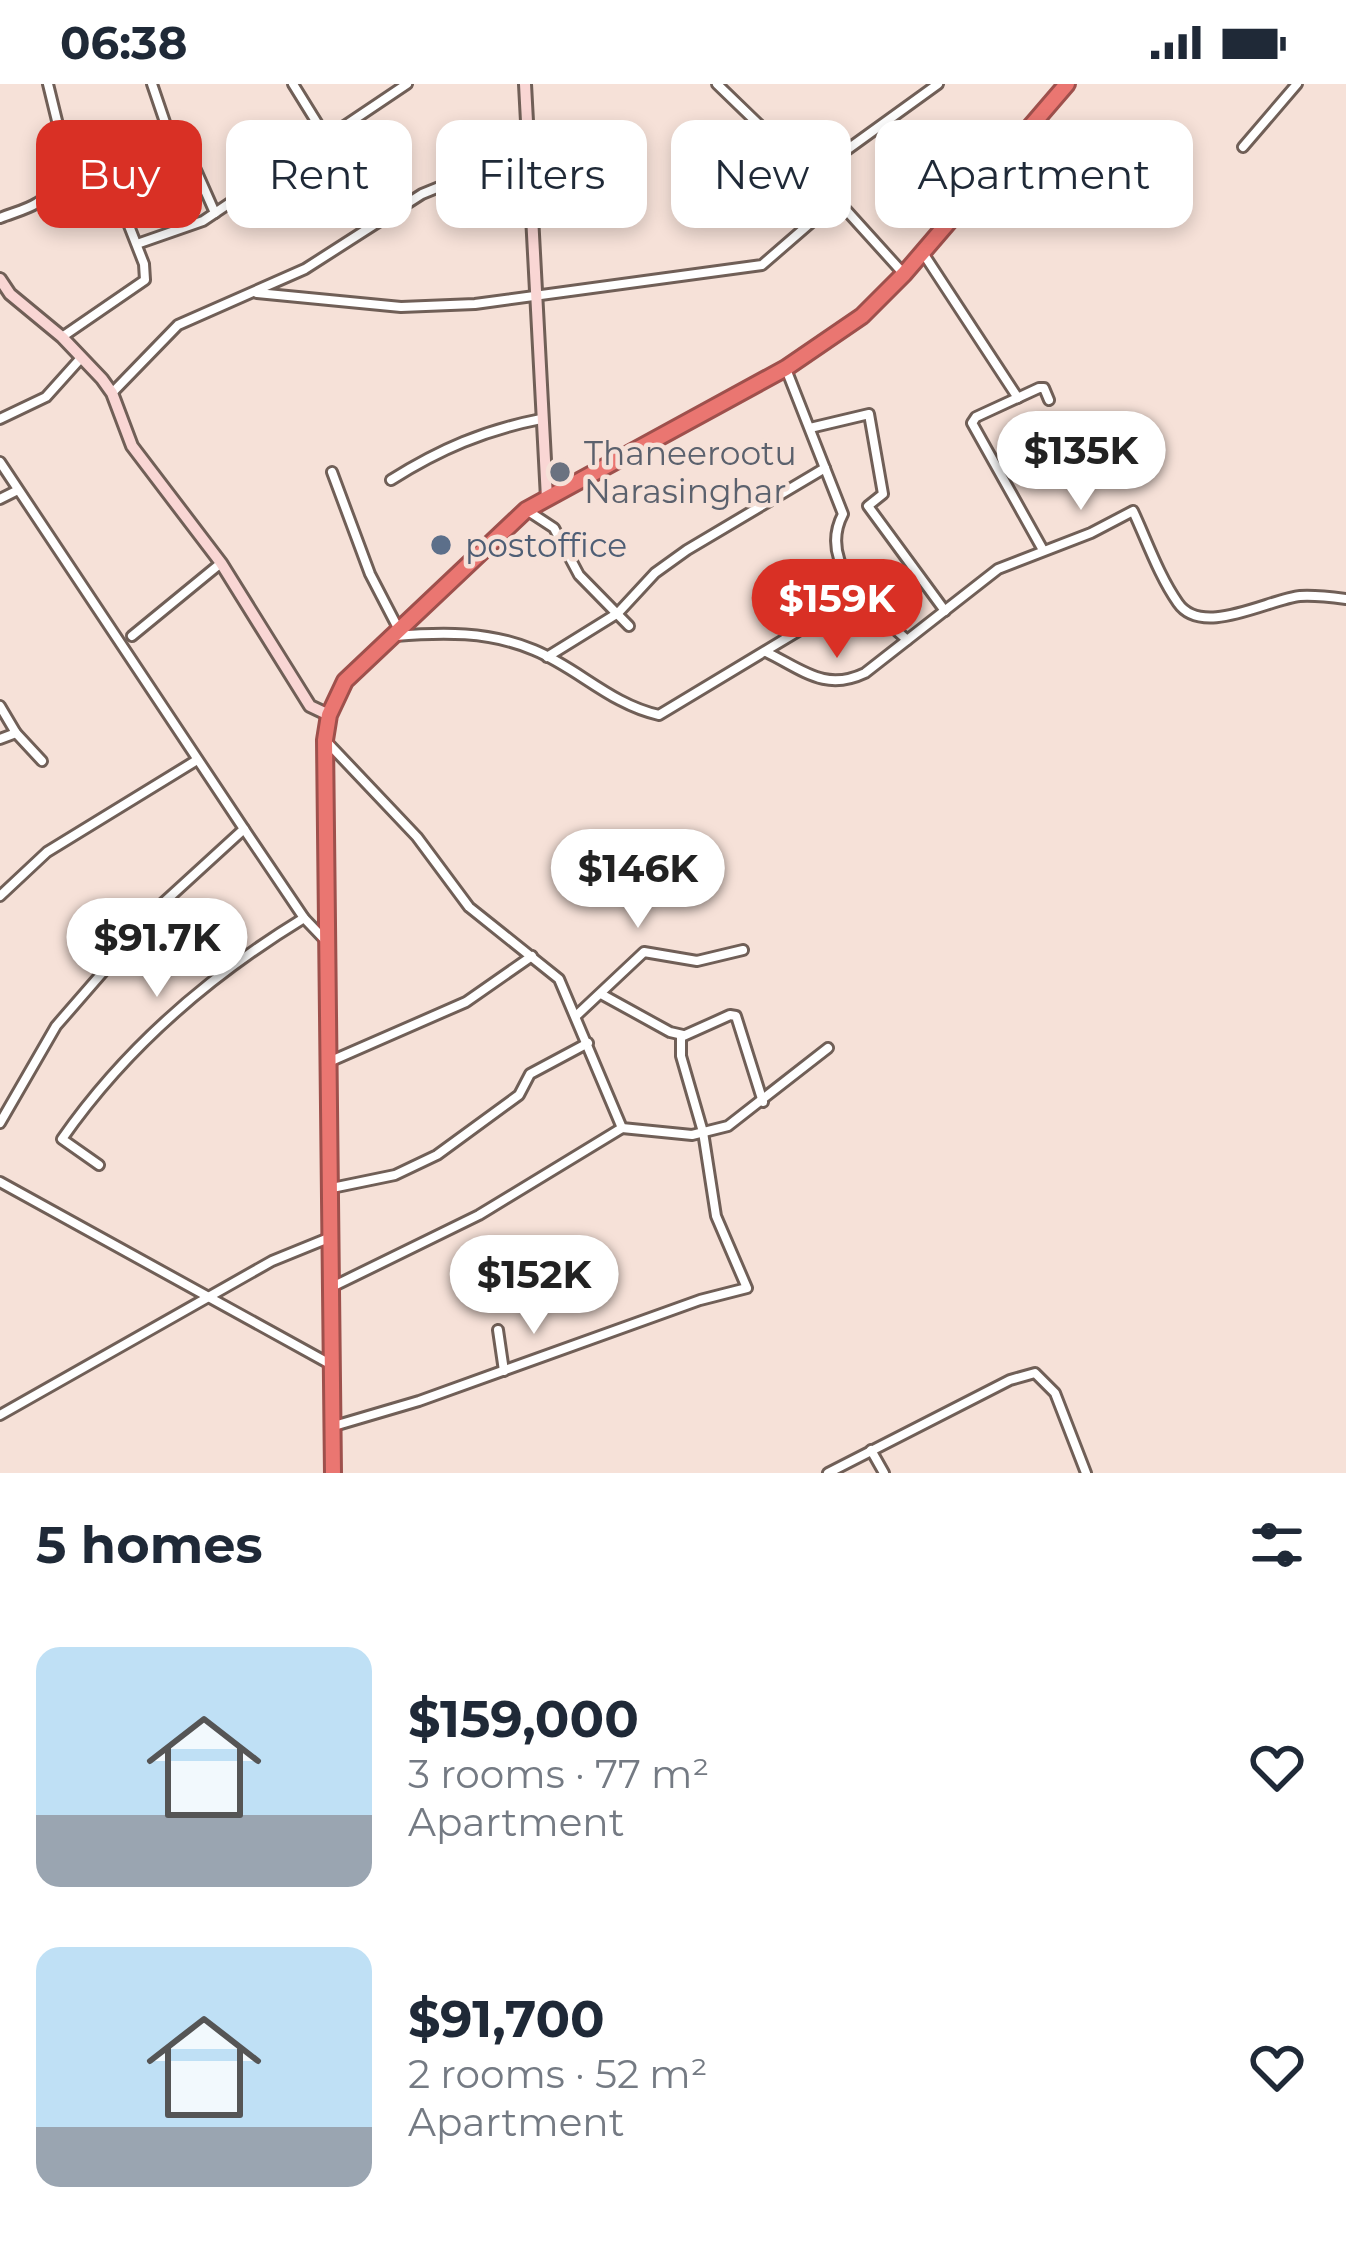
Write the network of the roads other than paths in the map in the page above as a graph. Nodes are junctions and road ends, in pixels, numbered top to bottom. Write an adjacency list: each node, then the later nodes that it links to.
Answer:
1 (48, 84): 10 (street)
2 (152, 84): 20 (street)
3 (293, 84): 11 (street)
4 (407, 84): 12 (street)
5 (525, 84): 13 (street)
6 (717, 84): 14 (street)
7 (938, 84): 15 (street)
8 (1297, 84): 16 (street)
9 (1057, 88): 27 (highway)
10 (57, 120)
11 (315, 120)
12 (355, 120)
13 (527, 120)
14 (755, 120)
15 (851, 147)
16 (1243, 147)
17 (436, 188): 30 (street)
18 (36, 204): 22 (street)
19 (226, 206): 20 (street)
20 (215, 213): 26 (street)
21 (851, 215): 28 (street)
22 (0, 218)
23 (130, 228): 26 (street)
24 (533, 228): 31 (street)
25 (806, 228): 31 (street)
26 (136, 244): 32 (street)
27 (922, 251): 28 (highway); 36 (street)
28 (904, 274): 34 (highway)
29 (0, 279): 32 (street)
30 (256, 293): 31 (street); 35 (street)
31 (537, 297): 38 (street)
32 (62, 337): 33 (street)
33 (82, 358): 35 (street); 39 (street)
34 (786, 368): 40 (street); 46 (highway)
35 (112, 393): 50 (street)
36 (1018, 398): 37 (street); 49 (street)
37 (1049, 400)
38 (541, 418): 44 (street); 46 (street)
39 (0, 419)
40 (809, 428): 42 (street); 53 (street)
41 (0, 462): 45 (street)
42 (825, 468): 51 (street); 54 (street)
43 (332, 472): 56 (street)
44 (392, 480)
45 (16, 491): 47 (street); 67 (street)
46 (547, 498): 48 (highway)
47 (0, 499)
48 (526, 510): 54 (street); 56 (highway)
49 (1043, 550): 52 (street); 53 (street)
50 (220, 563): 57 (street); 62 (street)
51 (853, 590): 58 (street); 59 (street)
52 (1346, 599)
53 (945, 611): 58 (street)
54 (618, 613): 55 (street); 60 (street)
55 (629, 626)
56 (394, 632): 60 (street); 62 (highway)
57 (132, 636)
58 (907, 640): 59 (street)
59 (766, 652): 60 (street)
60 (548, 657)
61 (0, 706): 63 (street)
62 (329, 715): 65 (highway)
63 (16, 733): 64 (street); 66 (street)
64 (0, 740)
65 (326, 740): 71 (highway); 73 (street)
66 (42, 760)
67 (197, 760): 68 (street); 69 (street)
68 (244, 829): 70 (street); 81 (street)
69 (0, 896)
70 (304, 918): 71 (street); 84 (street)
71 (330, 945): 79 (highway)
72 (743, 950): 74 (street)
73 (532, 956): 75 (street); 79 (street)
74 (601, 994): 75 (street); 76 (street)
75 (577, 1016): 77 (street)
76 (684, 1035): 80 (street); 83 (street)
77 (588, 1043): 82 (street); 86 (street)
78 (828, 1048): 80 (street)
79 (331, 1061): 86 (highway)
80 (763, 1102): 83 (street)
81 (0, 1123)
82 (622, 1128): 83 (street); 88 (street)
83 (703, 1132): 92 (street)
84 (99, 1165)
85 (0, 1182): 89 (street)
86 (332, 1188): 87 (highway)
87 (332, 1236): 88 (highway); 89 (street)
88 (332, 1286): 91 (highway)
89 (211, 1295): 91 (street); 93 (street)
90 (498, 1330): 92 (street)
91 (332, 1365): 94 (highway)
92 (504, 1371): 94 (street)
93 (0, 1414)
94 (333, 1426): 96 (highway)
95 (871, 1450): 97 (street); 98 (street); 99 (street)
96 (333, 1473)
97 (828, 1473)
98 (884, 1473)
99 (1086, 1473)

